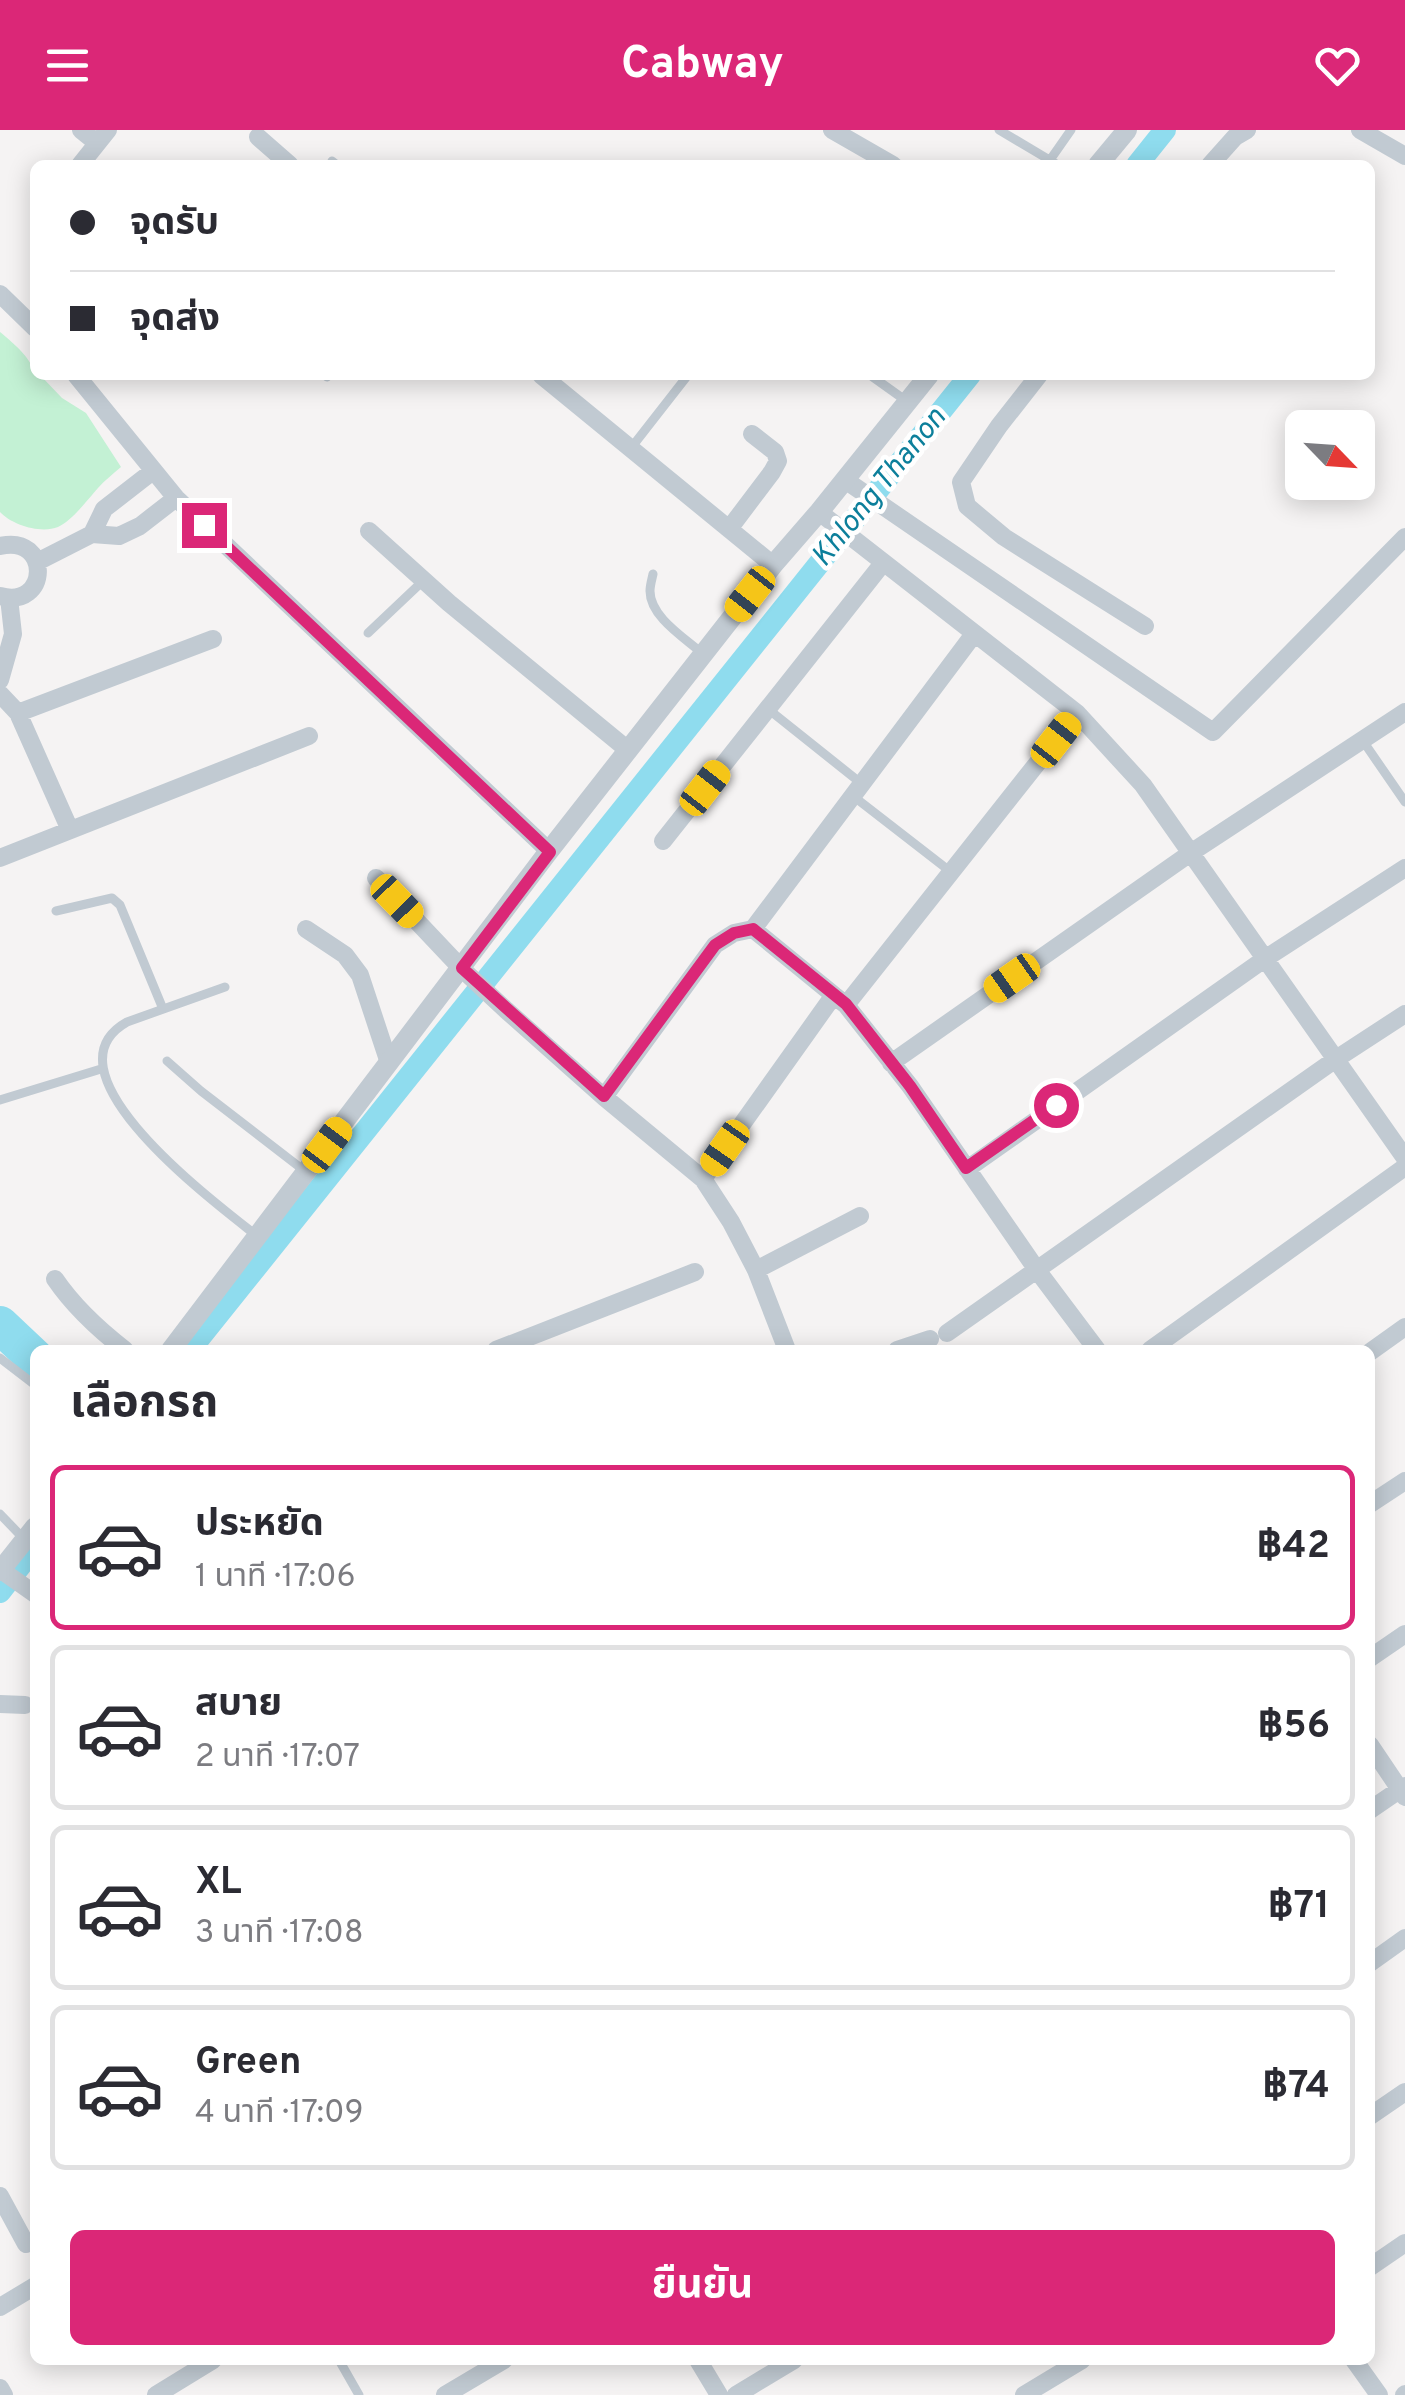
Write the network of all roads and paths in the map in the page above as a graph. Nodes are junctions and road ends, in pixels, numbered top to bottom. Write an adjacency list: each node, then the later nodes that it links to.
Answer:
1 (81, 130): 8 (street)
2 (832, 130): 13 (street)
3 (999, 130): 14 (lane)
4 (1071, 130): 15 (lane)
5 (1126, 130): 16 (street)
6 (1247, 130): 17 (street)
7 (1360, 130): 10 (street)
8 (102, 136): 11 (street)
9 (258, 137): 12 (street)
10 (1405, 156)
11 (84, 160)
12 (284, 160)
13 (885, 160)
14 (1049, 160)
15 (1056, 160)
16 (1102, 160)
17 (1214, 160)
18 (0, 294): 19 (street)
19 (30, 323)
20 (80, 380): 29 (street)
21 (547, 380): 28 (street)
22 (684, 380): 28 (lane)
23 (877, 380): 26 (lane)
24 (925, 380): 26 (street)
25 (1035, 380): 44 (street)
26 (908, 402): 30 (street)
27 (752, 434): 33 (street)
28 (630, 448): 33 (street)
29 (153, 470): 31 (street); 35 (street)
30 (846, 480): 32 (street); 36 (street)
31 (176, 498): 35 (street); 62 (street)
32 (825, 516): 38 (street); 40 (street)
33 (729, 529): 40 (street)
34 (368, 530): 42 (street)
35 (92, 534): 39 (street)
36 (1405, 536)
37 (0, 546): 39 (street)
38 (878, 559): 46 (street); 51 (street)
39 (37, 562): 43 (street)
40 (773, 565): 48 (street)
41 (653, 574): 48 (lane)
42 (424, 580): 45 (lane); 57 (street)
43 (5, 597): 49 (street)
44 (1144, 626)
45 (368, 633)
46 (974, 634): 54 (street); 58 (street)
47 (213, 640): 52 (street)
48 (703, 654): 57 (street)
49 (0, 680)
50 (0, 694): 52 (street)
51 (768, 708): 58 (lane); 61 (street)
52 (18, 712): 60 (street)
53 (1405, 712): 56 (street)
54 (1076, 714): 63 (street); 66 (street)
55 (309, 736): 60 (street)
56 (1362, 741): 59 (lane); 63 (street)
57 (628, 750): 62 (street)
58 (857, 790): 66 (lane); 70 (street)
59 (1405, 802)
60 (70, 830): 64 (street)
61 (663, 841)
62 (550, 852): 72 (street)
63 (1192, 852): 71 (street); 79 (street)
64 (0, 858)
65 (1405, 868): 71 (street)
66 (951, 872): 74 (street)
67 (376, 878): 72 (street)
68 (56, 911): 75 (lane)
69 (306, 929): 80 (street)
70 (753, 929): 74 (street); 82 (street)
71 (1266, 958): 77 (street); 86 (street)
72 (468, 974): 80 (street); 82 (street)
73 (225, 987): 75 (lane)
74 (840, 1000): 79 (street); 88 (street)
75 (163, 1009): 81 (lane)
76 (1405, 1014): 77 (street)
77 (1336, 1059): 84 (street); 92 (street)
78 (168, 1061): 87 (lane)
79 (892, 1063): 86 (street)
80 (388, 1064): 87 (street)
81 (101, 1069): 83 (lane); 90 (lane)
82 (604, 1096): 88 (street)
83 (0, 1100)
84 (1405, 1158)
85 (1405, 1167): 102 (street)
86 (966, 1168): 92 (street)
87 (306, 1173): 90 (street)
88 (703, 1179): 91 (street)
89 (860, 1216): 91 (street)
90 (257, 1236): 97 (street)
91 (756, 1270): 99 (street)
92 (1037, 1270): 100 (street); 101 (street)
93 (695, 1272): 98 (street)
94 (54, 1279): 96 (street)
95 (1405, 1327): 103 (street)
96 (119, 1345)
97 (175, 1345)
98 (509, 1345)
99 (785, 1345)
100 (912, 1345)
101 (1093, 1345)
102 (1157, 1345)
103 (1375, 1348)
104 (0, 1358): 105 (lane)
105 (30, 1379)
106 (1405, 1480): 107 (street)
107 (1375, 1501)
108 (0, 1514): 109 (lane)
109 (30, 1533): 110 (street)
110 (4, 1573): 111 (street)
111 (30, 1591)
112 (1405, 1634): 113 (street)
113 (1375, 1655)
114 (0, 1704): 115 (street)
115 (25, 1705)
116 (1375, 1753): 117 (street)
117 (1403, 1791): 118 (street)
118 (1375, 1807)
119 (1405, 1938): 120 (street)
120 (1375, 1959)
121 (1405, 2092): 122 (street)
122 (1375, 2113)
123 (0, 2196): 125 (street)
124 (1405, 2243): 126 (street)
125 (26, 2244)
126 (1375, 2264)
127 (30, 2289): 128 (street)
128 (0, 2307)
129 (205, 2365): 138 (street)
130 (342, 2365): 139 (lane)
131 (496, 2365): 140 (street)
132 (701, 2365): 141 (street)
133 (786, 2365): 142 (street)
134 (1074, 2365): 143 (street)
135 (1358, 2365): 144 (street)
136 (0, 2388): 137 (street)
137 (4, 2395)
138 (156, 2395)
139 (360, 2395)
140 (445, 2395)
141 (718, 2395)
142 (736, 2395)
143 (1024, 2395)
144 (1379, 2395)

